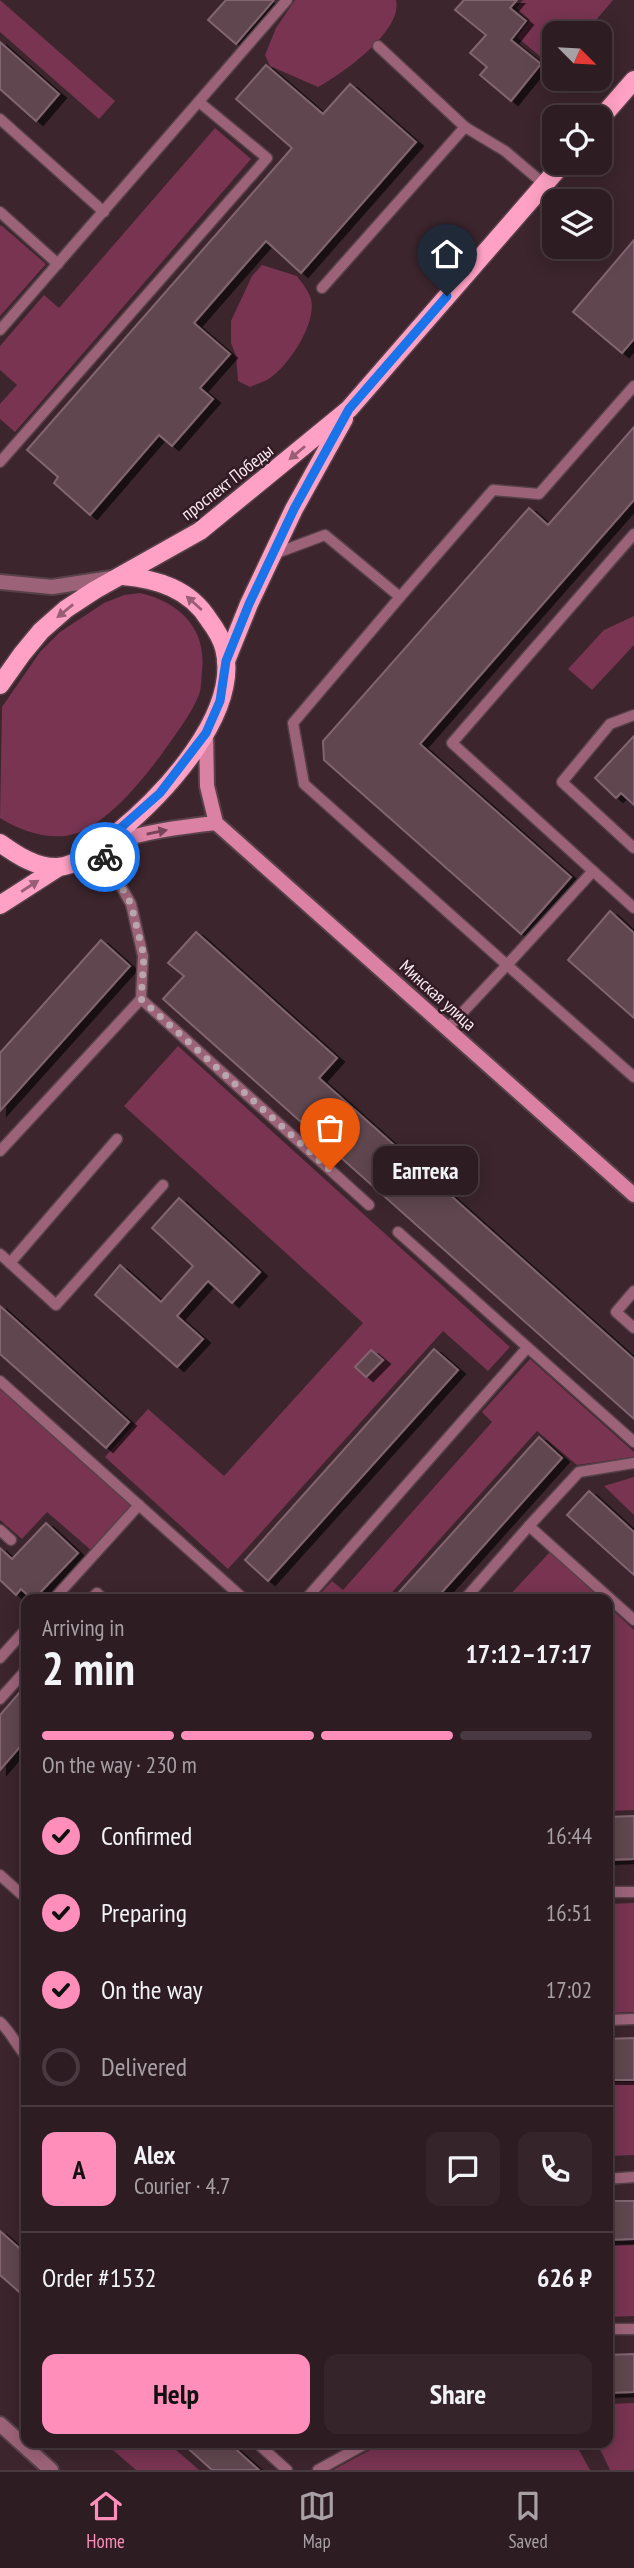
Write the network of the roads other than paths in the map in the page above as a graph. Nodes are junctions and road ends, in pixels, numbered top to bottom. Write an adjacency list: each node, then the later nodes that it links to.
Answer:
1 (287, 0): 4 (lane)
2 (378, 46): 7 (lane)
3 (634, 80): 5 (main road)
4 (199, 102): 11 (lane); 17 (lane)
5 (612, 106)
6 (0, 119): 11 (lane)
7 (466, 127): 9 (lane); 13 (lane)
8 (552, 175): 9 (main road, проспект Победы)
9 (544, 184): 16 (main road, проспект Победы)
10 (0, 212): 12 (lane)
11 (104, 212): 12 (lane)
12 (58, 264): 14 (lane)
13 (323, 288)
14 (0, 330)
15 (634, 386): 22 (lane)
16 (349, 409): 19 (main road, проспект Победы); 20 (main road, проспект Победы, one-way to 20)
17 (0, 462)
18 (634, 534): 32 (lane)
19 (273, 554): 22 (lane); 23 (main road, проспект Победы)
20 (123, 576): 21 (street); 23 (main road, one-way to 20); 24 (main road, проспект Победы, one-way to 24)
21 (0, 582)
22 (400, 597): 35 (lane)
23 (226, 661): 26 (main road)
24 (0, 685)
25 (634, 715): 30 (lane)
26 (206, 733): 27 (main road); 29 (main road)
27 (216, 823): 29 (main road, one-way to 27); 37 (main road, Минская улица)
28 (0, 843): 31 (main road)
29 (99, 847): 31 (main road); 36 (lane)
30 (634, 848)
31 (59, 867): 33 (main road, one-way to 31)
32 (593, 871): 34 (lane); 35 (lane)
33 (0, 905)
34 (634, 908)
35 (507, 965): 37 (lane); 38 (lane)
36 (141, 999): 40 (lane); 43 (lane)
37 (447, 1028): 42 (main road, Минская улица)
38 (634, 1077)
39 (117, 1139): 46 (lane)
40 (0, 1151)
41 (163, 1185): 46 (lane)
42 (634, 1195)
43 (369, 1205)
44 (398, 1232): 49 (lane)
45 (0, 1254): 46 (lane)
46 (10, 1263)
47 (634, 1291): 48 (lane)
48 (634, 1328)
49 (527, 1348): 51 (lane); 59 (lane)
50 (0, 1381): 53 (lane)
51 (634, 1443)
52 (634, 1463): 54 (lane)
53 (139, 1506): 57 (lane); 58 (lane)
54 (529, 1526): 60 (lane); 61 (lane)
55 (0, 1530): 56 (lane)
56 (10, 1540)
57 (58, 1594)
58 (237, 1594)
59 (310, 1594)
60 (469, 1594)
61 (605, 1594)
62 (613, 1601): 63 (lane)
63 (634, 1620)
64 (21, 1635): 65 (lane)
65 (0, 1658)
66 (21, 1675): 67 (lane)
67 (1, 1697)
68 (0, 1875): 71 (lane)
69 (613, 1892): 70 (lane)
70 (634, 1892)
71 (21, 1895)
72 (634, 2019): 73 (lane)
73 (613, 2020)
74 (0, 2022): 75 (lane)
75 (21, 2050)
76 (634, 2177): 77 (lane)
77 (613, 2179)
78 (613, 2329): 79 (lane)
79 (634, 2329)
80 (0, 2424): 81 (street)
81 (21, 2443)
82 (27, 2448): 85 (street)
83 (263, 2448): 86 (lane)
84 (358, 2448): 87 (lane)
85 (51, 2470)
86 (287, 2470)
87 (318, 2470)

